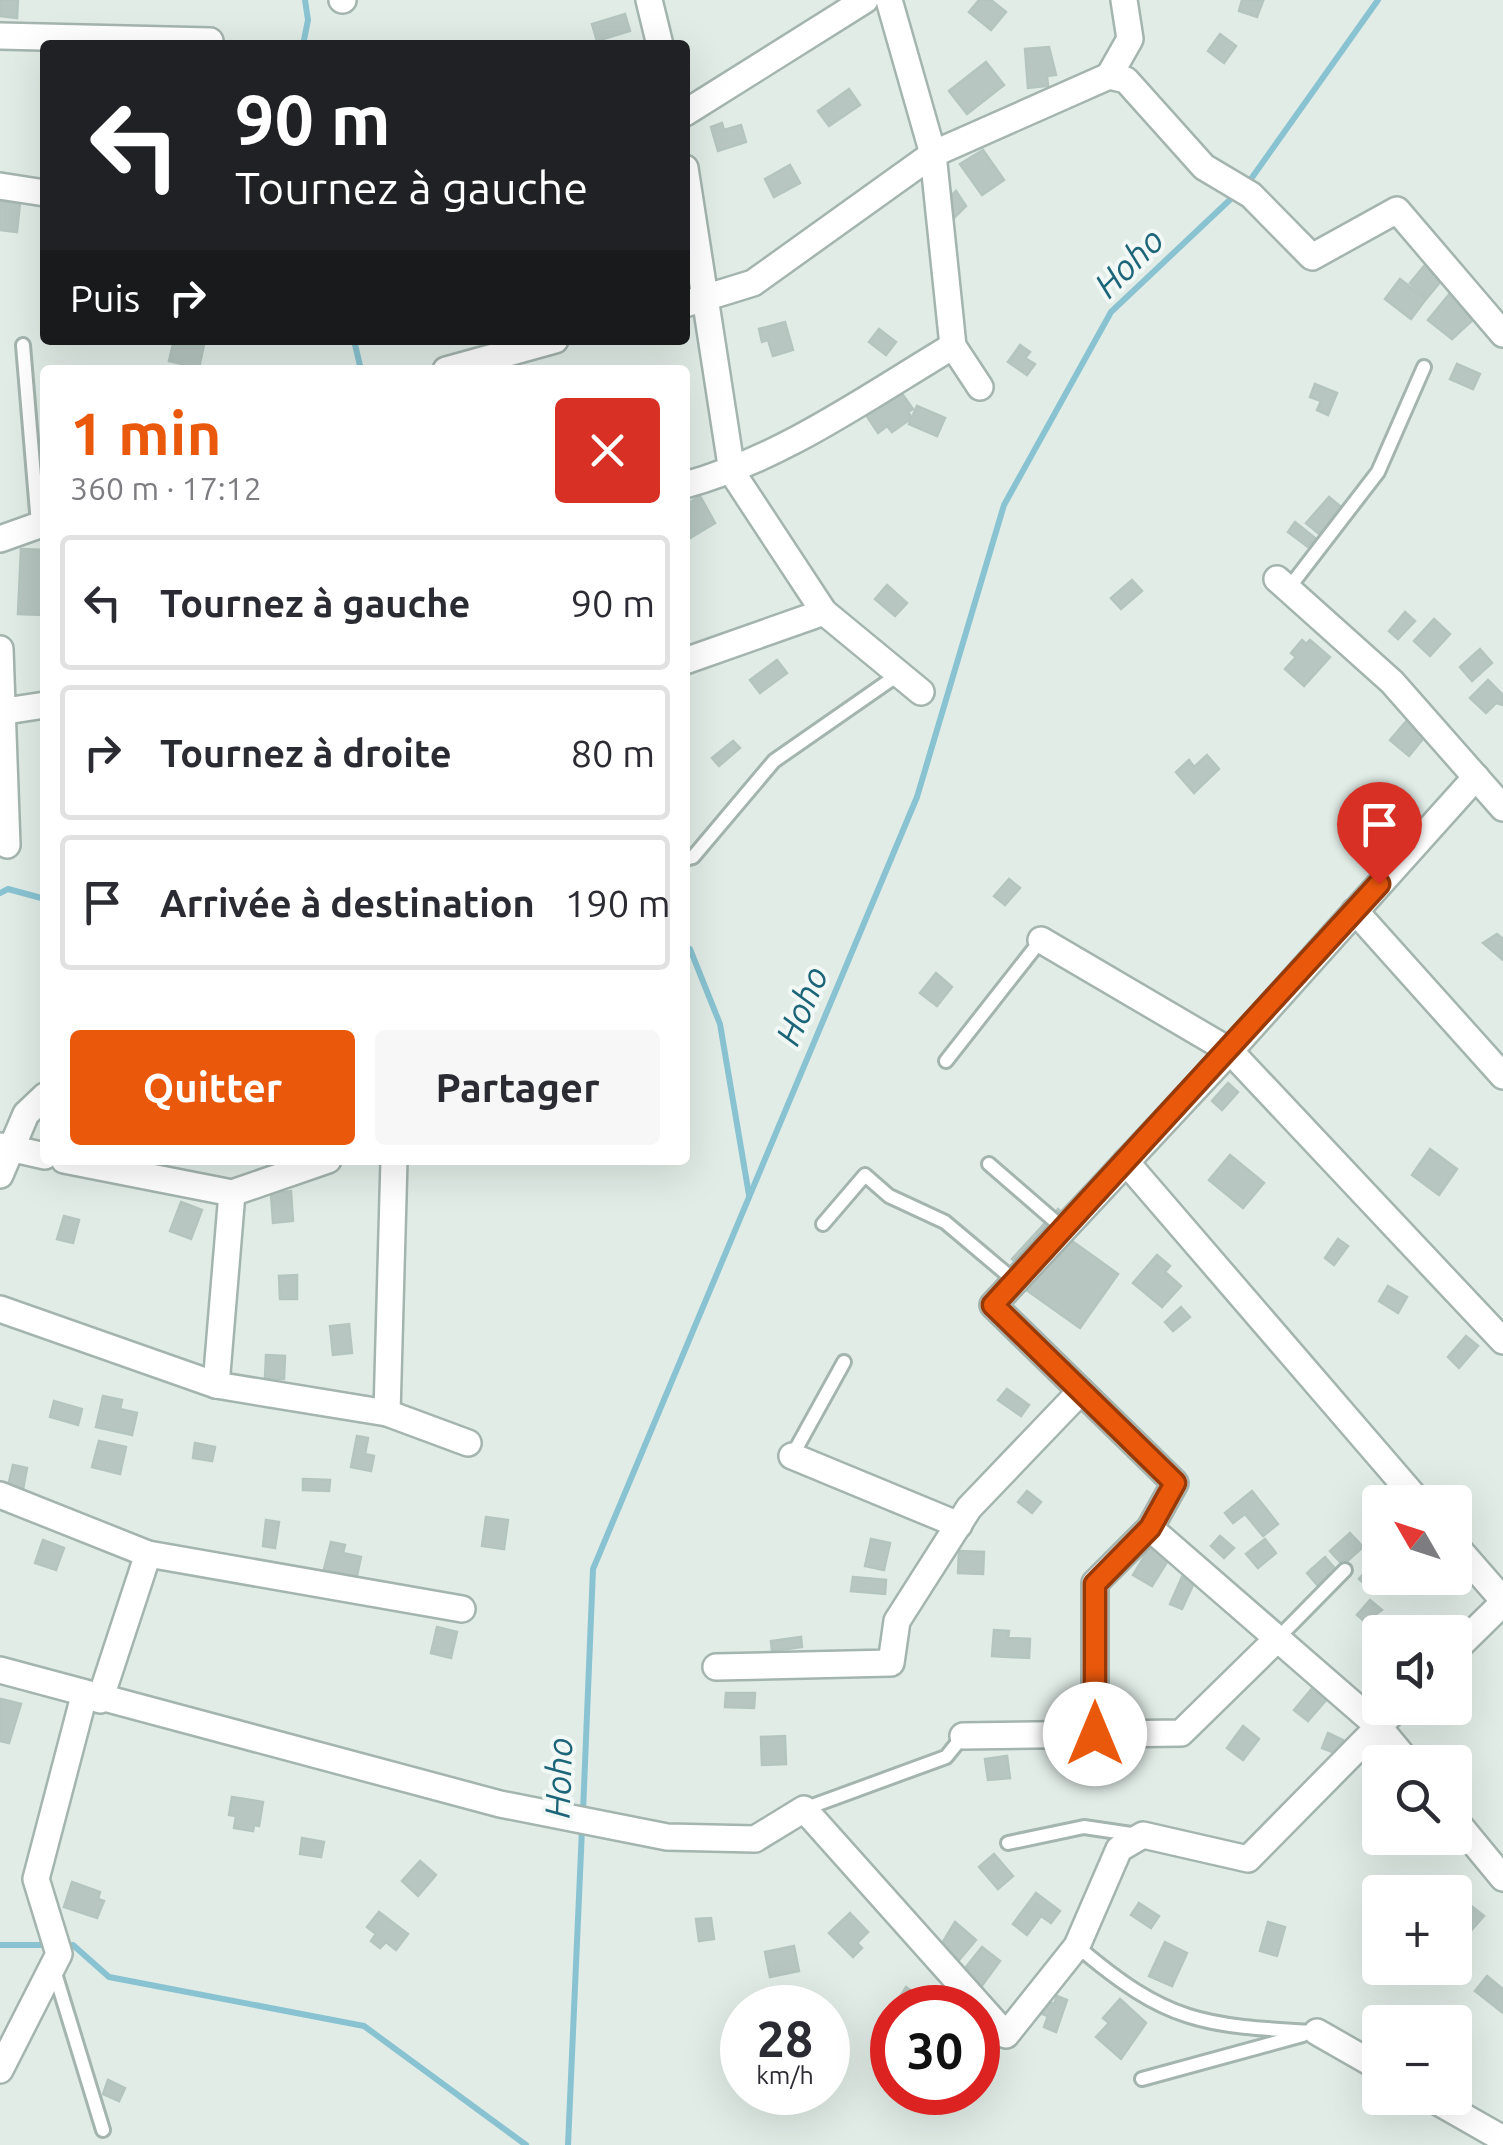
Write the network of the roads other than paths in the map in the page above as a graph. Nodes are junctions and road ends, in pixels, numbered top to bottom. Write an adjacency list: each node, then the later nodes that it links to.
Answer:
1 (649, 0): 7 (street)
2 (864, 0): 9 (street)
3 (889, 0): 10 (street)
4 (1124, 0): 8 (street)
5 (0, 36): 6 (street)
6 (168, 40)
7 (659, 40)
8 (1109, 76): 10 (street); 15 (street)
9 (690, 110)
10 (933, 154): 14 (street); 18 (street)
11 (0, 186): 12 (street)
12 (40, 192)
13 (690, 234): 14 (street)
14 (695, 301): 22 (street)
15 (1503, 334)
16 (23, 345): 24 (lane)
17 (537, 345): 19 (street)
18 (952, 346): 21 (street); 22 (street)
19 (464, 365)
20 (1424, 368): 27 (lane)
21 (980, 387)
22 (732, 472): 23 (street); 28 (street)
23 (690, 484)
24 (40, 504)
25 (40, 524): 26 (street)
26 (0, 539)
27 (1282, 584): 35 (street)
28 (824, 612): 30 (street); 31 (street)
29 (0, 649): 34 (street)
30 (690, 659)
31 (899, 674): 32 (street); 38 (lane)
32 (921, 692)
33 (40, 707): 34 (street)
34 (1, 712): 37 (street)
35 (1476, 777): 36 (street); 39 (street)
36 (1503, 808)
37 (6, 845)
38 (690, 858)
39 (1355, 911): 41 (street); 43 (street)
40 (1041, 940): 41 (street); 42 (lane)
41 (1230, 1051): 47 (street); 58 (street)
42 (946, 1061)
43 (1503, 1076)
44 (40, 1101): 45 (street)
45 (4, 1148): 46 (street); 52 (street)
46 (40, 1155)
47 (1126, 1162): 55 (street); 65 (street)
48 (989, 1164): 55 (lane)
49 (89, 1165): 53 (street)
50 (313, 1165): 53 (street)
51 (394, 1165): 62 (street)
52 (0, 1175)
53 (232, 1193): 60 (street)
54 (823, 1224): 56 (lane)
55 (1064, 1228): 56 (street)
56 (1016, 1281): 61 (street)
57 (0, 1309): 60 (street)
58 (1503, 1341)
59 (844, 1362): 64 (lane)
60 (216, 1385): 62 (street)
61 (1081, 1391): 67 (street); 68 (street)
62 (387, 1414): 63 (street)
63 (468, 1443)
64 (792, 1456): 67 (street)
65 (1404, 1485)
66 (0, 1494): 69 (street)
67 (959, 1524): 76 (street)
68 (1150, 1528): 75 (street); 80 (street)
69 (148, 1554): 73 (street); 78 (street)
70 (1472, 1565): 72 (street)
71 (1346, 1570): 75 (lane)
72 (1503, 1602): 74 (street)
73 (462, 1609)
74 (1472, 1633)
75 (1277, 1638): 79 (street); 80 (street)
76 (716, 1667)
77 (0, 1670): 78 (street)
78 (92, 1698): 83 (street); 89 (street)
79 (1378, 1726): 82 (street); 84 (street)
80 (1095, 1734): 81 (street)
81 (963, 1736): 83 (lane)
82 (1394, 1745)
83 (804, 1808): 88 (street)
84 (1143, 1835): 86 (lane); 88 (street)
85 (1472, 1841): 87 (street)
86 (1008, 1843)
87 (1503, 1878)
88 (1078, 1946): 90 (lane)
89 (56, 1954): 92 (street); 95 (lane)
90 (1318, 2032): 91 (street); 93 (lane)
91 (1362, 2058)
92 (0, 2070)
93 (1142, 2079)
94 (1461, 2115): 96 (street)
95 (103, 2130)
96 (1503, 2139)

